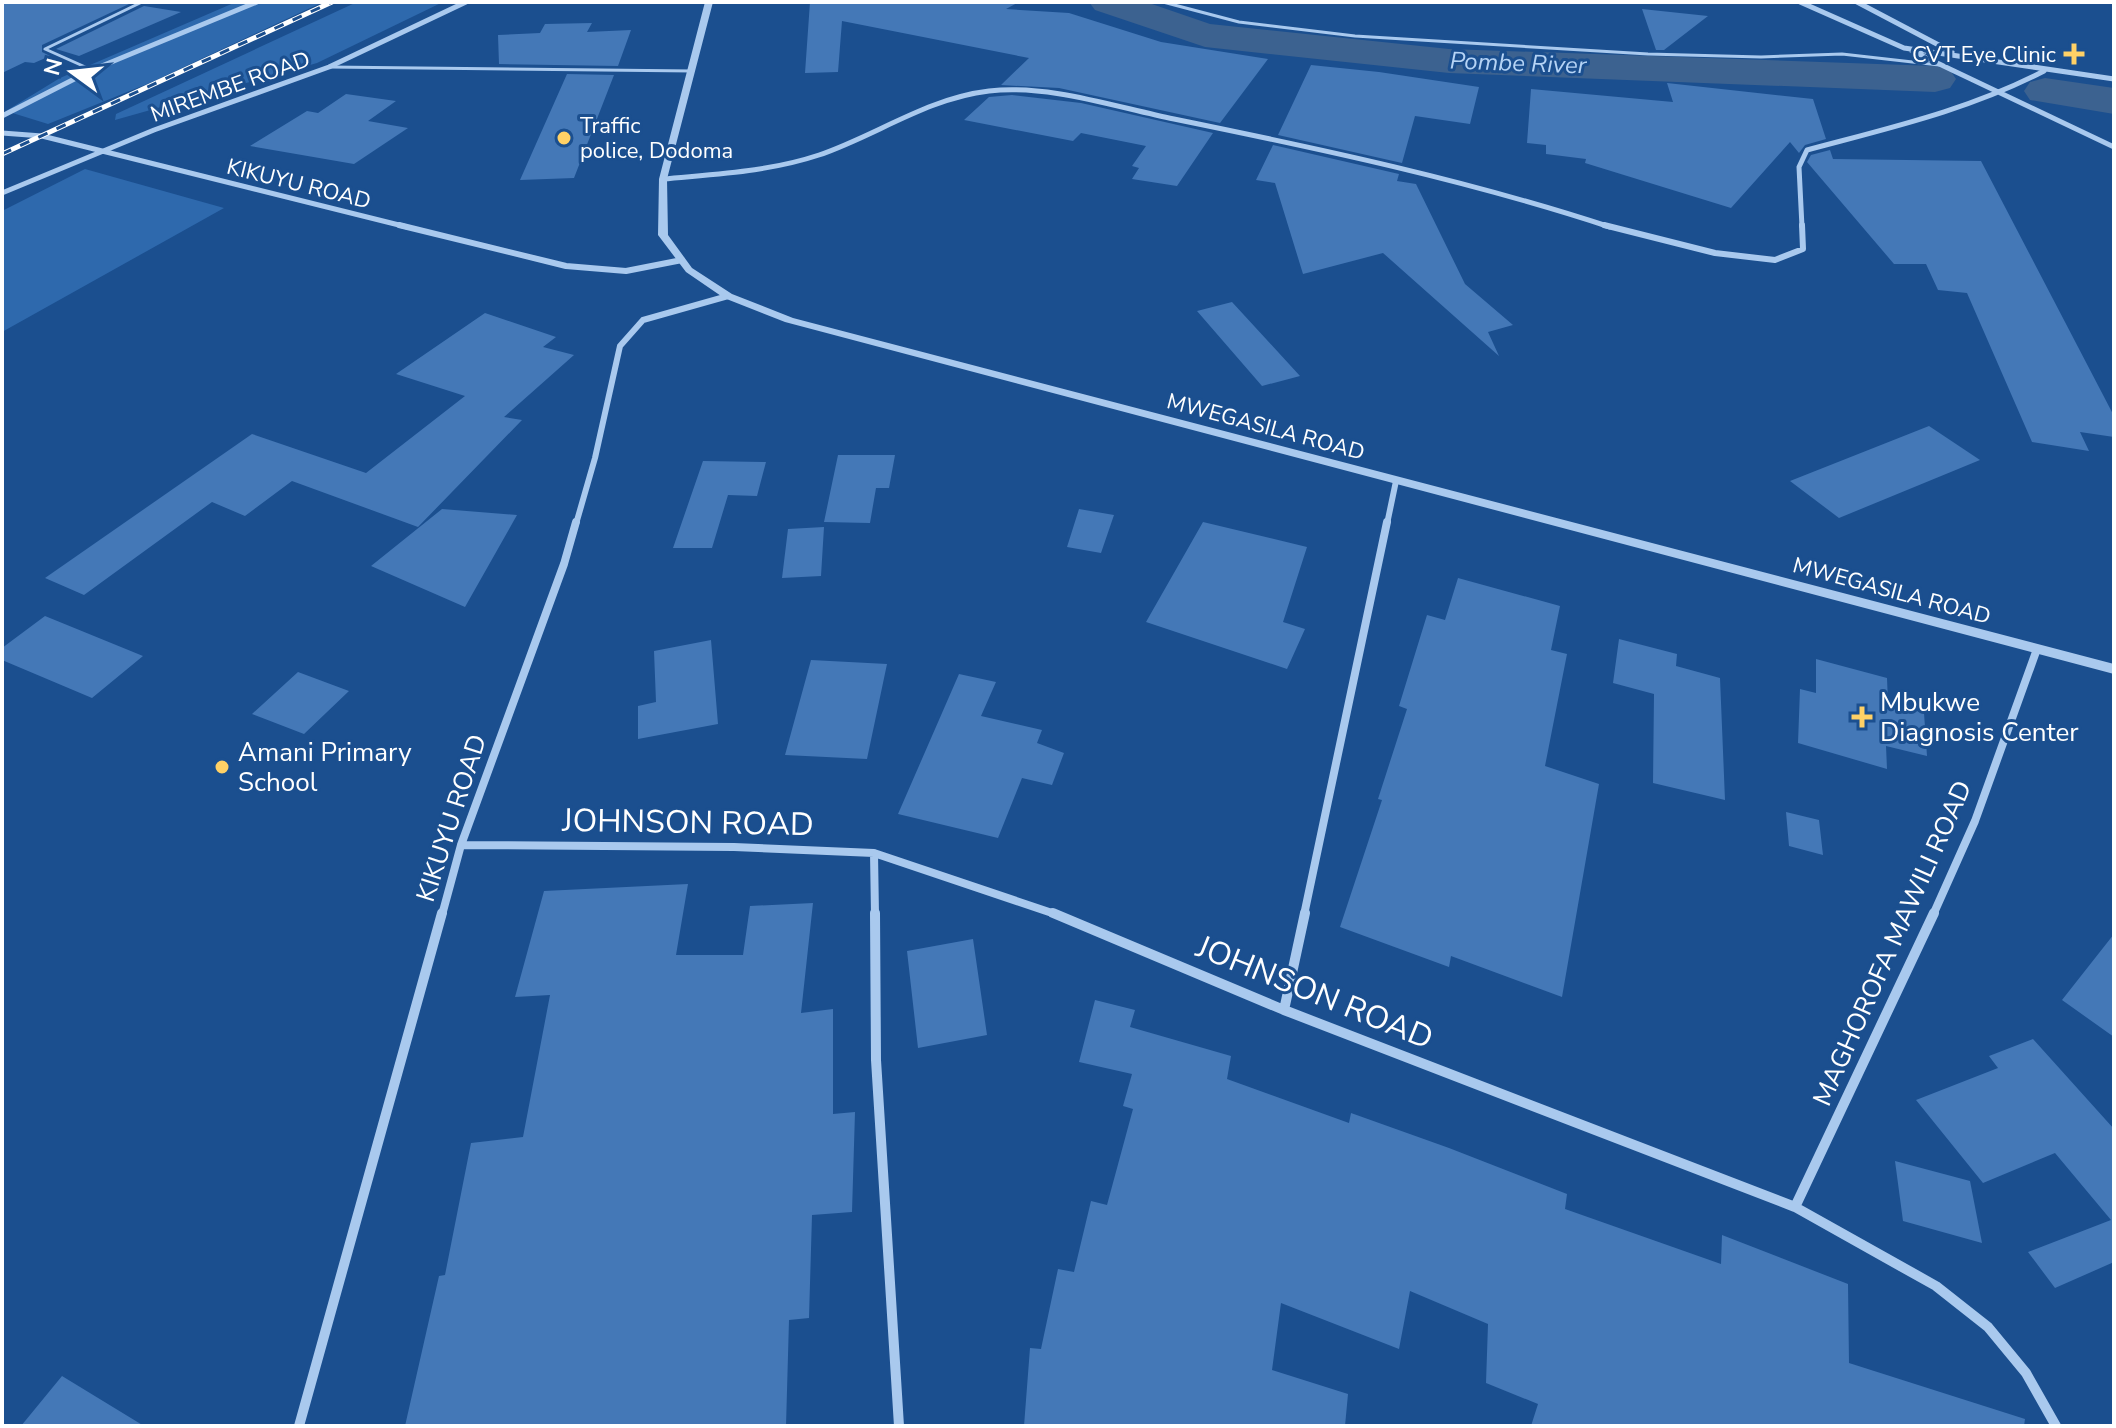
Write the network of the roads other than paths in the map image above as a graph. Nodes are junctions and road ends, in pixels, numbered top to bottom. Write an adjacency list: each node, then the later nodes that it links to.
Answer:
1 (142, 2): 12 (lane)
2 (257, 2): 12 (street)
3 (466, 2): 11 (street, MIREMBE ROAD)
4 (709, 2): 13 (street, MWEGASILA ROAD)
5 (1163, 2): 10 (lane)
6 (1800, 2): 8 (street)
7 (1857, 2): 9 (street)
8 (1904, 48): 9 (street); 10 (street)
9 (1960, 55): 14 (street)
10 (1942, 65): 16 (street)
11 (329, 67): 13 (lane); 20 (street, MIREMBE ROAD)
12 (92, 70): 17 (street)
13 (693, 71): 21 (street, MWEGASILA ROAD)
14 (2044, 71): 15 (street); 16 (street)
15 (2114, 79)
16 (2002, 93): 19 (street); 21 (street)
17 (2, 116)
18 (2, 133): 20 (street, KIKUYU ROAD)
19 (2114, 147)
20 (96, 152): 22 (street, MIREMBE ROAD); 23 (street, KIKUYU ROAD)
21 (663, 179): 23 (street, MWEGASILA ROAD)
22 (2, 193)
23 (682, 260): 24 (street, MWEGASILA ROAD)
24 (728, 296): 25 (street, MWEGASILA ROAD); 28 (street, KIKUYU ROAD)
25 (1396, 481): 26 (street, MWEGASILA ROAD); 30 (street)
26 (2037, 649): 27 (street, MWEGASILA ROAD); 31 (street, MAGHOROFA MAWILI ROAD)
27 (2114, 669)
28 (461, 845): 29 (street, JOHNSON ROAD); 32 (street, KIKUYU ROAD)
29 (874, 853): 30 (street, JOHNSON ROAD); 33 (street)
30 (1284, 1010): 31 (street, JOHNSON ROAD)
31 (1795, 1207): 34 (street, JOHNSON ROAD)
32 (299, 1426)
33 (899, 1426)
34 (2056, 1426)

